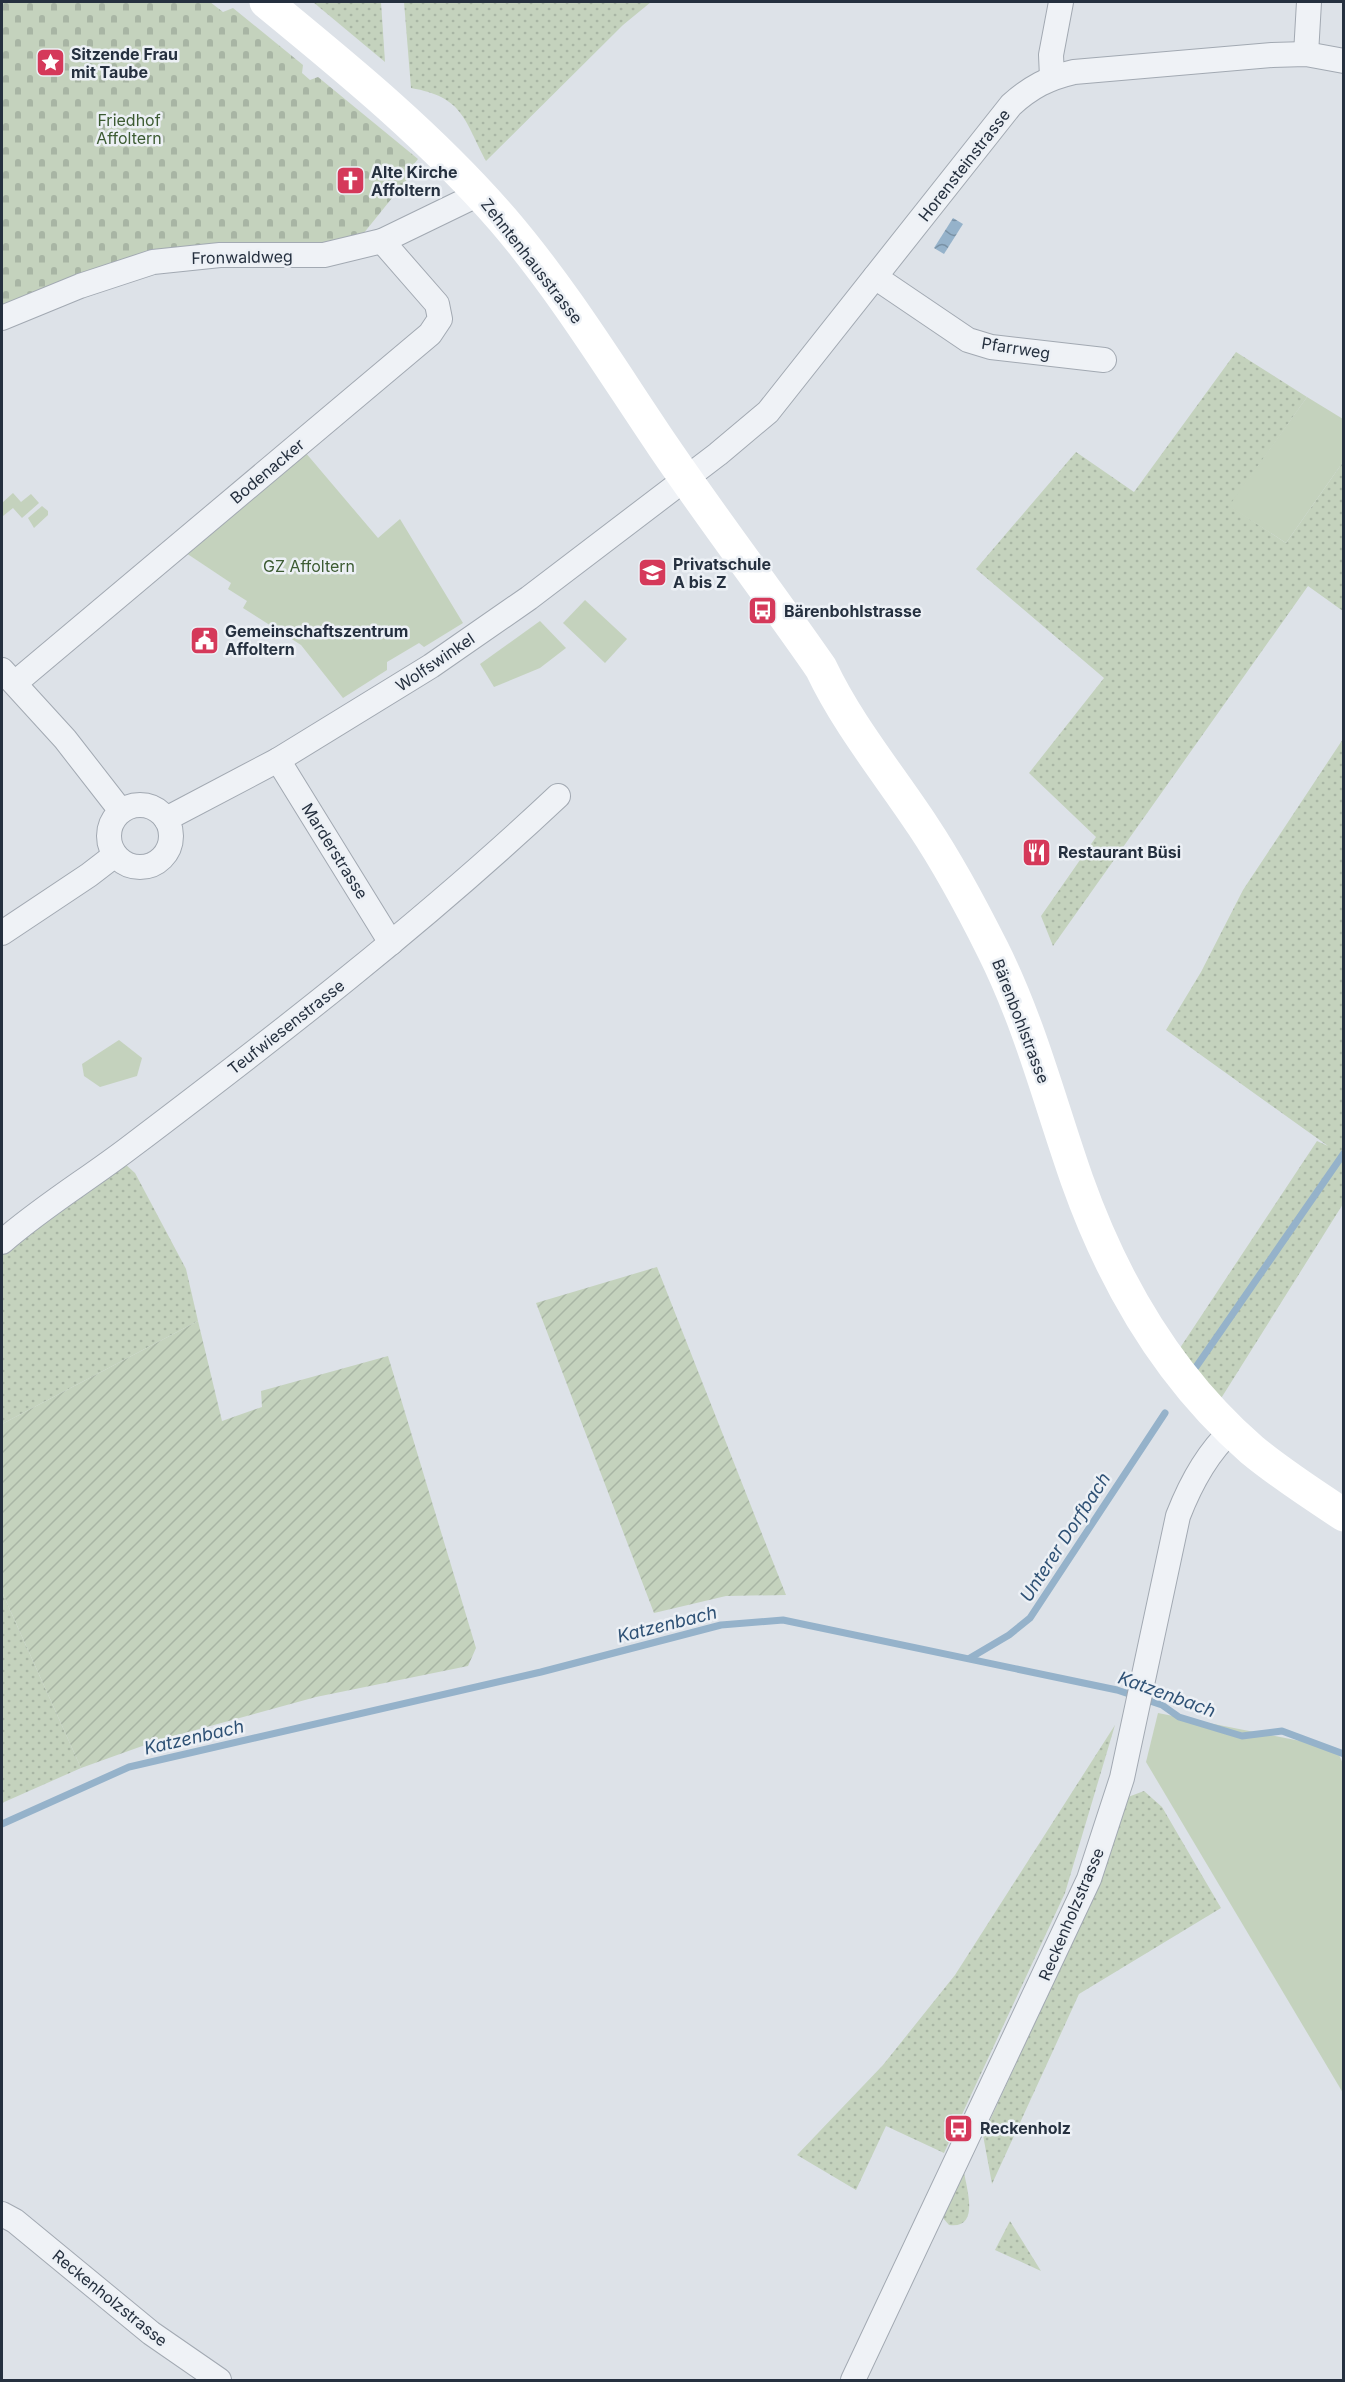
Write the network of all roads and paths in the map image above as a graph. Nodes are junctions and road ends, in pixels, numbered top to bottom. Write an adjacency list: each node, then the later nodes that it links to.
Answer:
1 (266, 2): 7 (street, Zehntenhausstrasse)
2 (1061, 2): 6 (street)
3 (1309, 2): 4 (street)
4 (1306, 54): 5 (street, Horensteinstrasse); 6 (street, Horensteinstrasse)
5 (1344, 61)
6 (1052, 77): 9 (street, Horensteinstrasse)
7 (479, 194): 8 (street, Fronwaldweg); 12 (street, Zehntenhausstrasse)
8 (382, 241): 10 (street, Fronwaldweg); 13 (street, Bodenacker)
9 (875, 277): 11 (street, Pfarrweg); 12 (street, Horensteinstrasse)
10 (2, 318)
11 (1104, 360)
12 (685, 476): 14 (street, Wolfswinkel); 22 (street, Bärenbohlstrasse)
13 (8, 677): 16 (street)
14 (278, 760): 17 (street, Wolfswinkel); 20 (street, Marderstrasse)
15 (558, 796): 20 (street, Teufwiesenstrasse)
16 (121, 811): 17 (street); 18 (street)
17 (166, 819): 18 (street)
18 (115, 855): 19 (street)
19 (2, 933)
20 (391, 943): 21 (street, Teufwiesenstrasse)
21 (2, 1242)
22 (1232, 1431): 23 (street, Bärenbohlstrasse); 26 (street, Reckenholzstrasse)
23 (1344, 1515)
24 (2, 2214): 25 (street, Reckenholzstrasse)
25 (219, 2380)
26 (853, 2380)

